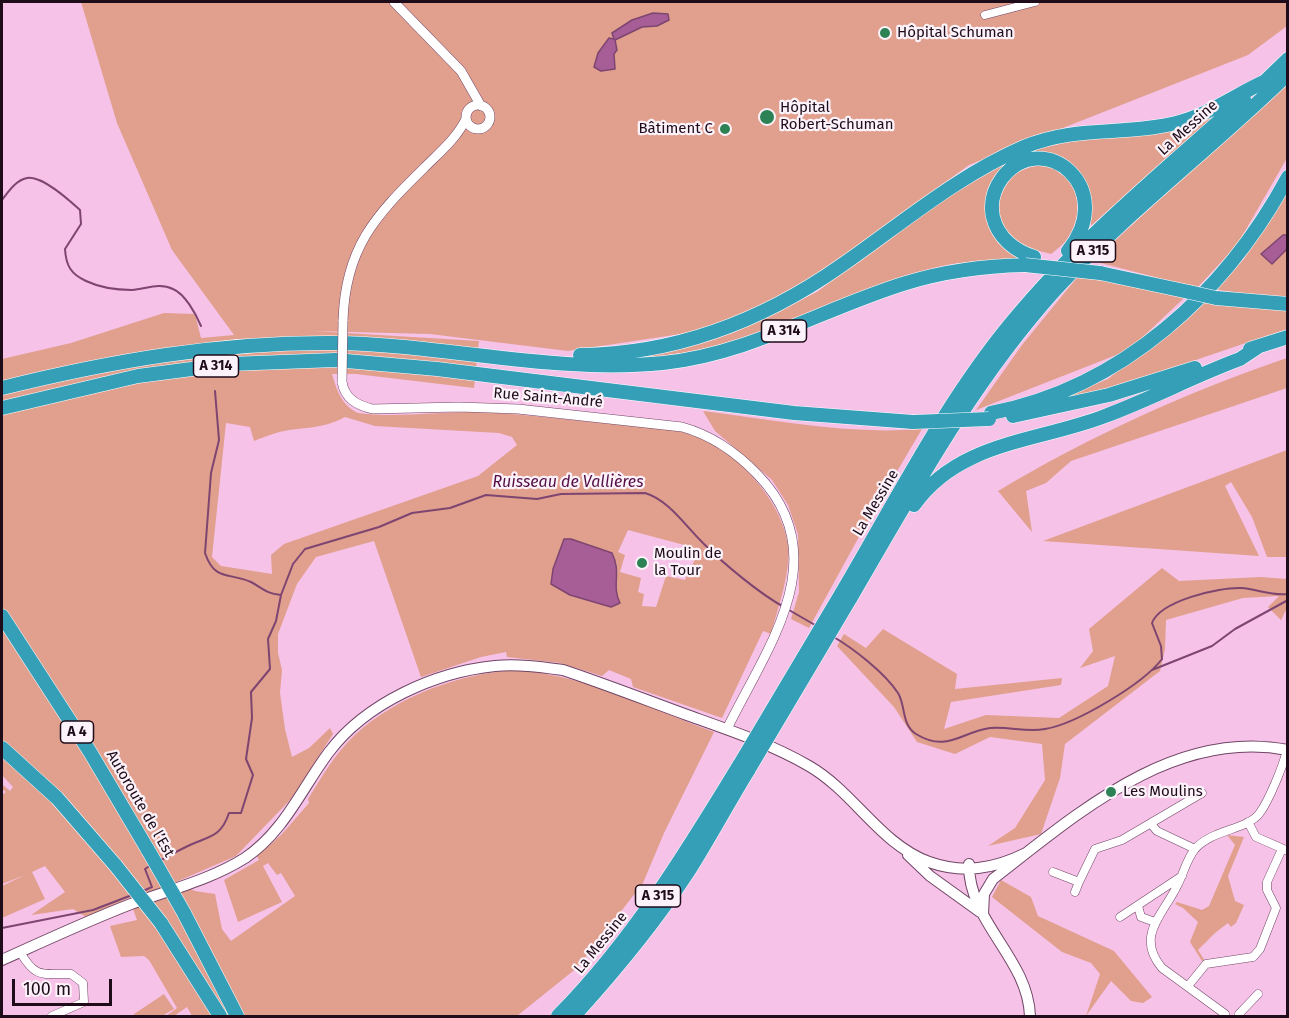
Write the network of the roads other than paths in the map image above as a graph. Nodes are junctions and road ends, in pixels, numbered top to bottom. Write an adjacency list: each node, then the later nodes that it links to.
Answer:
1 (394, 2): 8 (street)
2 (1035, 2): 3 (street)
3 (1019, 3): 4 (street)
4 (985, 15)
5 (1287, 59): 7 (highway, La Messine / A 315)
6 (1287, 74): 24 (highway, La Messine / A 315)
7 (1266, 81): 17 (highway, La Messine / A 315); 20 (highway)
8 (469, 85): 9 (street); 10 (street)
9 (481, 106): 10 (street); 12 (street)
10 (470, 108): 11 (street)
11 (466, 119): 12 (street); 13 (street, Rue Saint-André)
12 (476, 129): 13 (street, Rue Saint-André)
13 (457, 136): 27 (street, Rue Saint-André, bridge)
14 (1287, 177): 23 (highway)
15 (1030, 261): 16 (highway, A 314, bridge); 17 (highway); 20 (highway, A 314)
16 (1287, 304)
17 (1012, 321): 25 (highway, La Messine / A 315)
18 (1287, 337): 19 (highway, A 314)
19 (1258, 346): 23 (highway, A 314); 24 (highway)
20 (538, 360): 21 (highway, A 314)
21 (2, 388)
22 (2, 408): 23 (highway, A 314, bridge)
23 (990, 416)
24 (872, 561): 25 (highway, La Messine / A 315)
25 (845, 597): 30 (highway, La Messine / A 315, bridge)
26 (2, 616): 56 (highway, Autoroute de l’Est / A 4, bridge)
27 (727, 729): 32 (main road); 48 (main road)
28 (2, 748): 55 (highway, bridge)
29 (1287, 750): 33 (street); 38 (main road)
30 (744, 766): 57 (highway, La Messine / A 315); 58 (highway, La Messine / A 315)
31 (1202, 793): 34 (street)
32 (868, 814): 35 (main road); 39 (main road)
33 (1248, 822): 36 (street); 37 (street)
34 (1151, 824): 36 (street); 42 (street)
35 (896, 843): 39 (main road); 46 (main road)
36 (1195, 849): 41 (street)
37 (1285, 850): 50 (street)
38 (1028, 851): 39 (main road); 46 (main road)
39 (969, 866): 46 (main road)
40 (1053, 872): 42 (street)
41 (1183, 876): 44 (street); 47 (street)
42 (1079, 882): 43 (street)
43 (1075, 892)
44 (1138, 906): 45 (street); 47 (street)
45 (1112, 913)
46 (983, 914): 59 (main road)
47 (1155, 922): 50 (street)
48 (20, 952): 49 (main road); 54 (street)
49 (2, 960)
50 (1188, 986): 52 (street)
51 (1258, 994): 53 (street)
52 (1225, 1015): 53 (street)
53 (1240, 1015)
54 (52, 1017)
55 (220, 1017)
56 (237, 1017)
57 (558, 1017)
58 (574, 1017)
59 (1030, 1017)

